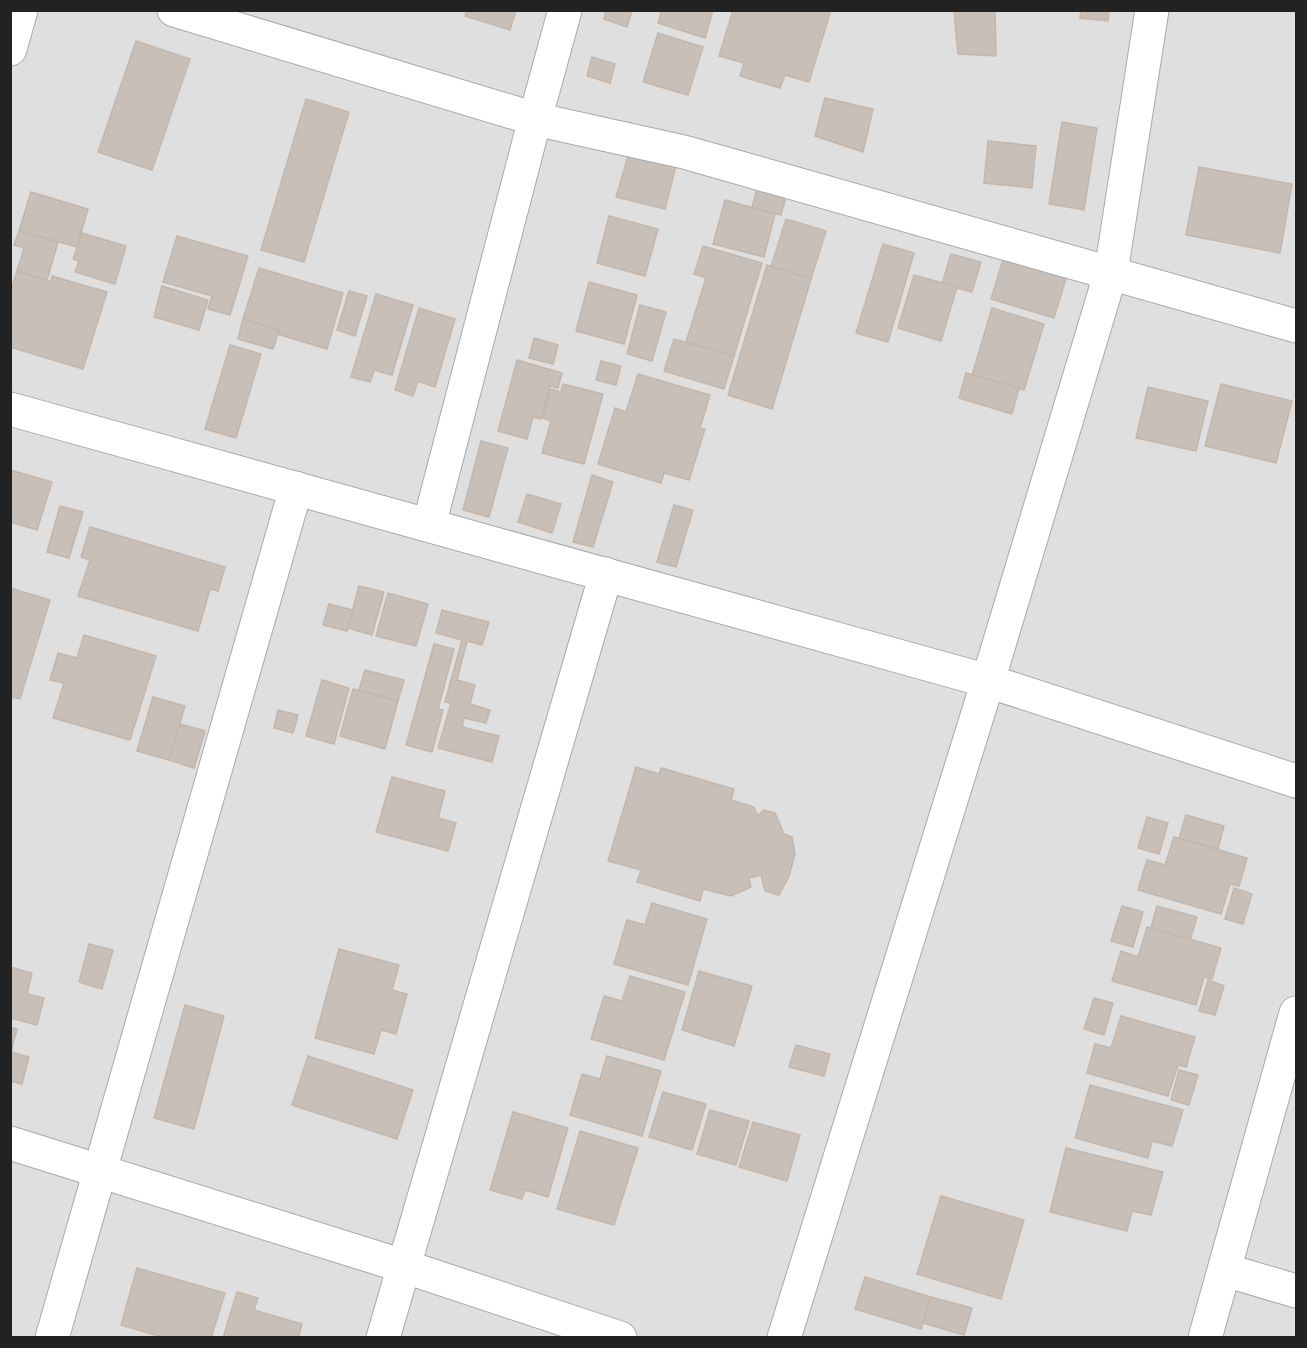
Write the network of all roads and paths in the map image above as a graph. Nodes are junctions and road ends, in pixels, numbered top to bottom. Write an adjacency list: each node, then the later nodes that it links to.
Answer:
1 (21, 10): 5 (street)
2 (174, 10): 6 (street)
3 (565, 10): 6 (street)
4 (1152, 10): 7 (street)
5 (10, 49)
6 (535, 119): 7 (street); 11 (street)
7 (1111, 272): 8 (street); 13 (street)
8 (1296, 326)
9 (10, 409): 10 (street)
10 (296, 488): 11 (street); 17 (street)
11 (429, 525): 12 (street)
12 (606, 574): 13 (street); 18 (street)
13 (988, 681): 14 (street); 24 (street)
14 (1296, 781)
15 (1296, 1013): 19 (street)
16 (10, 1143): 17 (street)
17 (100, 1170): 18 (street); 21 (street)
18 (404, 1266): 22 (street); 23 (street)
19 (1225, 1270): 20 (street); 25 (street)
20 (1296, 1291)
21 (52, 1338)
22 (383, 1338)
23 (620, 1338)
24 (784, 1338)
25 (1205, 1338)

